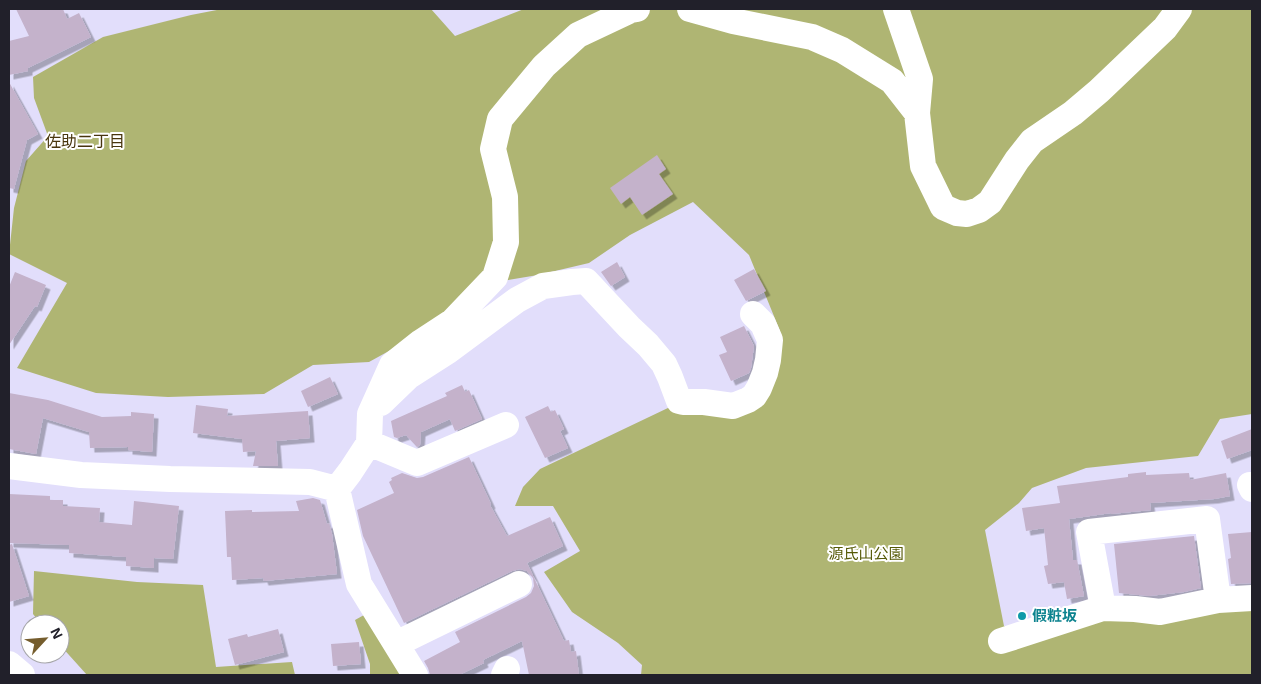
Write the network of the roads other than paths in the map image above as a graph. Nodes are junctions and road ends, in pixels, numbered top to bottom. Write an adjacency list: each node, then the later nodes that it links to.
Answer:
1 (637, 9): 7 (street)
2 (690, 9): 5 (street)
3 (896, 9): 5 (street)
4 (1179, 9): 5 (street)
5 (917, 113)
6 (753, 314): 7 (street)
7 (370, 414): 9 (street)
8 (506, 425): 9 (street)
9 (369, 442): 11 (street)
10 (9, 466): 11 (street)
11 (337, 489): 17 (street)
12 (519, 584): 17 (street)
13 (1252, 598): 14 (street)
14 (1218, 600): 15 (street); 15 (street)
15 (1103, 608): 16 (street)
16 (1001, 641)
17 (396, 644): 20 (street)
18 (9, 664): 19 (street)
19 (22, 675)
20 (415, 675)

